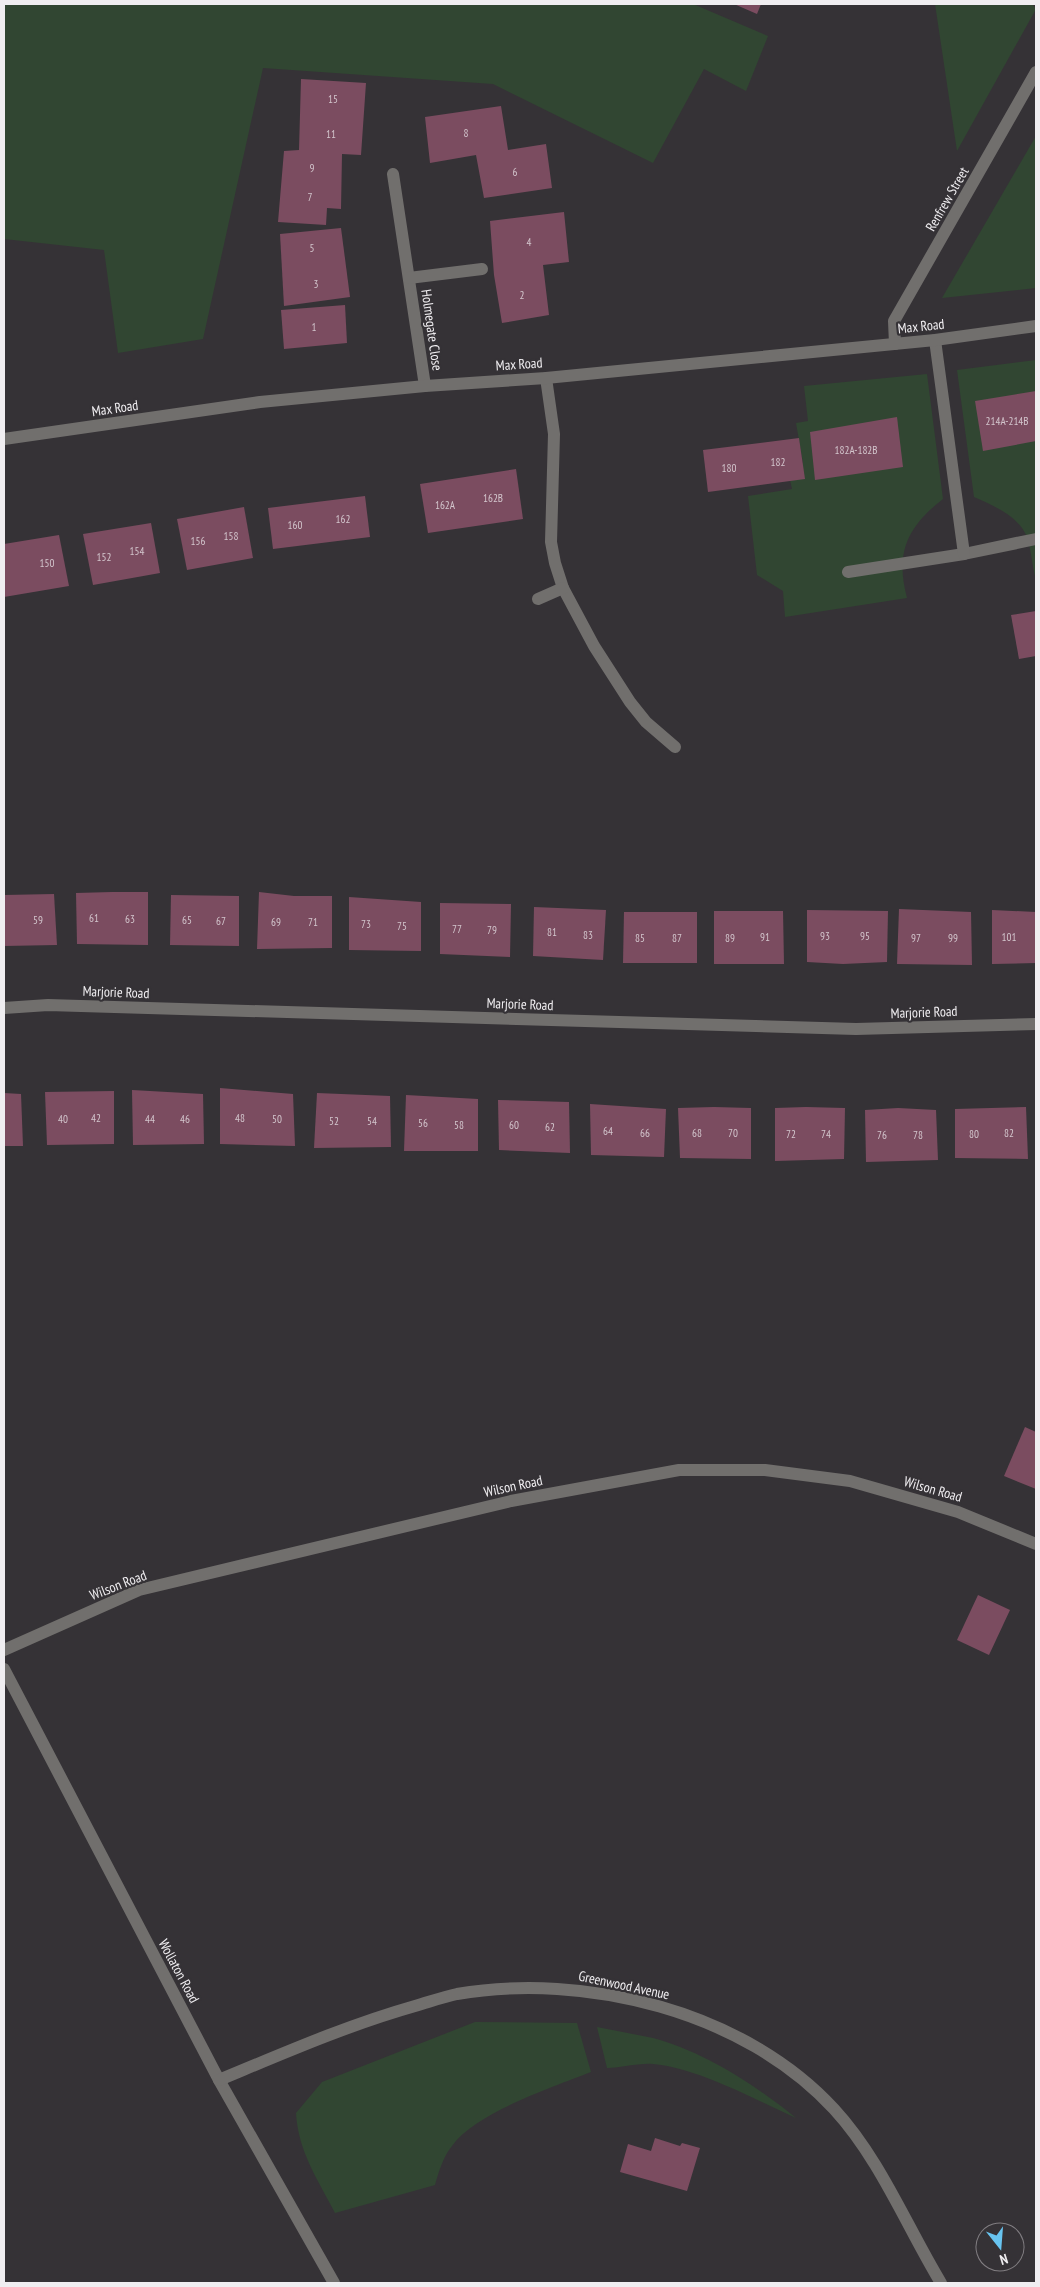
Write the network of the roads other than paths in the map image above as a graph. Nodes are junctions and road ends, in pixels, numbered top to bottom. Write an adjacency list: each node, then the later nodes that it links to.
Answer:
1 (1036, 72): 7 (street, Renfrew Street)
2 (393, 174): 4 (street, Holmegate Close)
3 (482, 269): 4 (street, Holmegate Close)
4 (409, 278): 9 (street, Holmegate Close)
5 (1036, 326): 6 (street, Max Road)
6 (935, 340): 7 (street, Max Road); 12 (street)
7 (895, 344): 8 (street, Max Road)
8 (546, 378): 9 (street, Max Road); 14 (street)
9 (425, 386): 10 (street, Max Road)
10 (4, 439)
11 (1036, 539): 12 (street)
12 (964, 554): 13 (street)
13 (848, 572)
14 (563, 588): 15 (street); 16 (street)
15 (538, 599)
16 (675, 747)
17 (4, 1008): 18 (street, Marjorie Road)
18 (1036, 1024)
19 (1036, 1544): 20 (street, Wilson Road)
20 (4, 1650)
21 (4, 1669): 22 (street, Wollaton Road)
22 (219, 2080): 23 (street, Wollaton Road); 24 (street, Greenwood Avenue)
23 (334, 2283)
24 (941, 2283)

